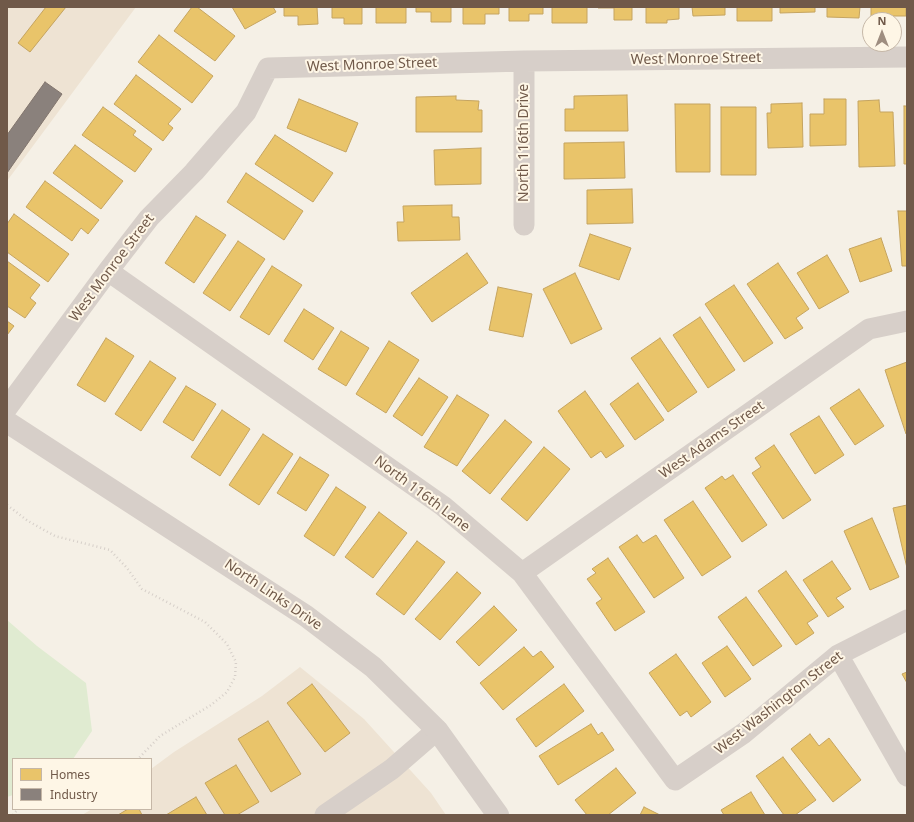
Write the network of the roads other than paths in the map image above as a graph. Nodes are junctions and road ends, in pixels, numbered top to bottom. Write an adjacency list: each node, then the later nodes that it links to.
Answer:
1 (907, 57): 2 (street, West Monroe Street)
2 (524, 61): 3 (street, North 116th Drive); 4 (street, West Monroe Street)
3 (524, 225)
4 (108, 270): 6 (street, West Monroe Street); 8 (street, North 116th Lane)
5 (907, 321): 8 (street, West Adams Street)
6 (7, 408)
7 (7, 422): 11 (street, North Links Drive)
8 (522, 573): 13 (street, North 116th Lane)
9 (907, 620): 10 (street, West Washington Street)
10 (838, 655): 12 (street); 13 (street, West Washington Street)
11 (437, 730): 14 (street); 15 (street, North Links Drive)
12 (907, 776)
13 (675, 780)
14 (325, 815)
15 (498, 815)

